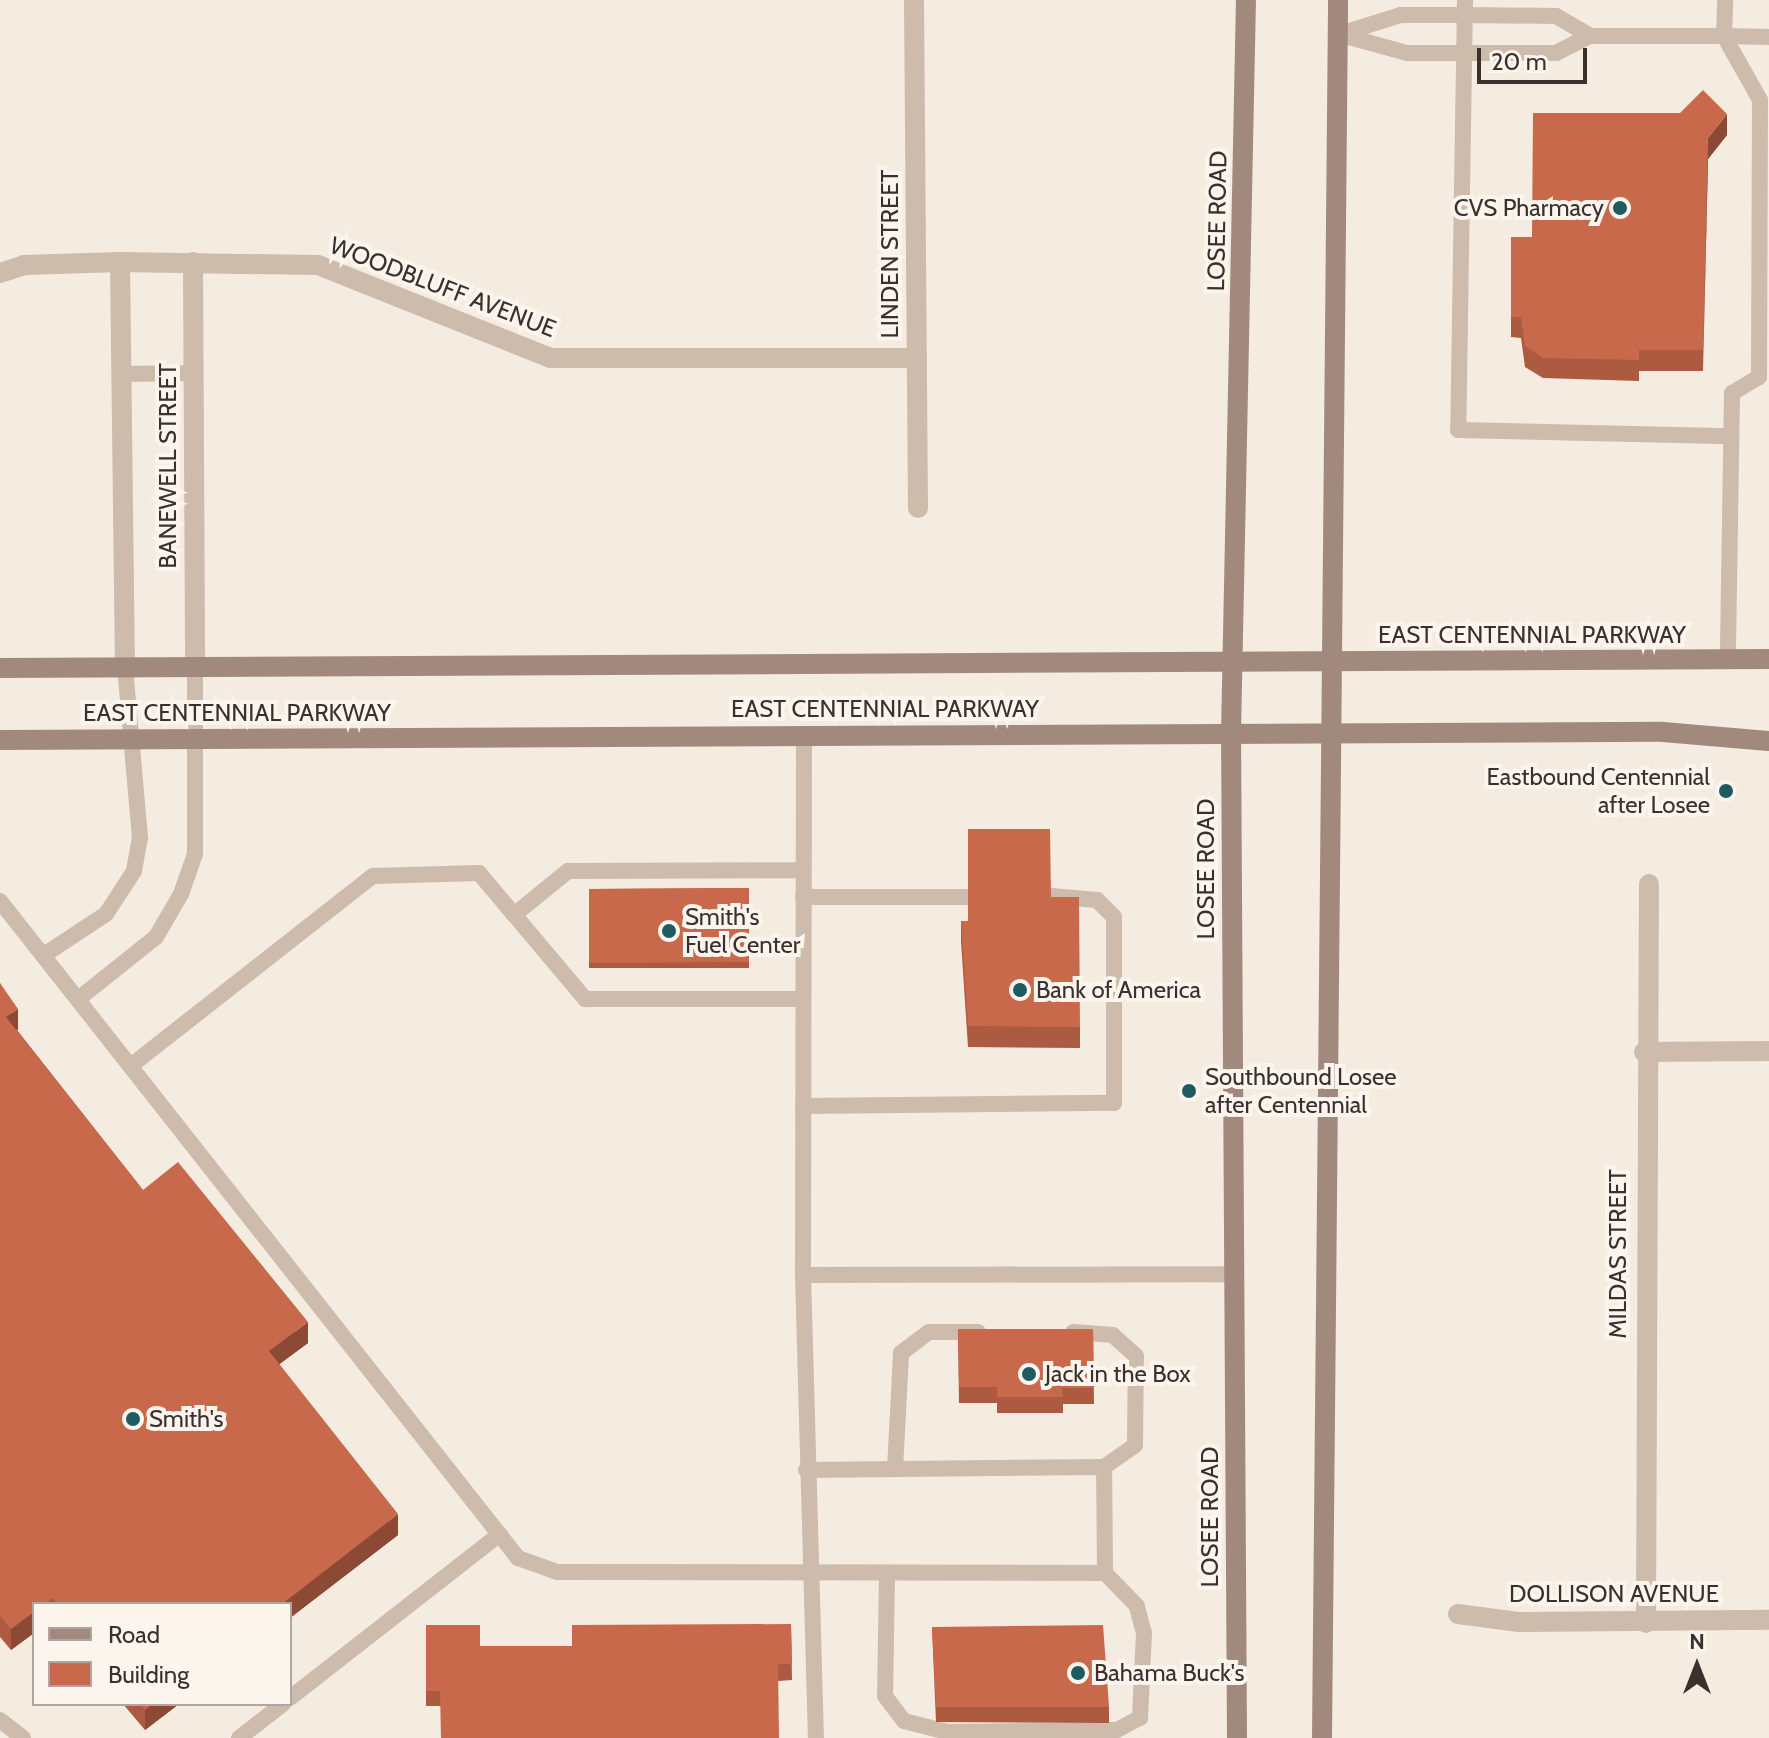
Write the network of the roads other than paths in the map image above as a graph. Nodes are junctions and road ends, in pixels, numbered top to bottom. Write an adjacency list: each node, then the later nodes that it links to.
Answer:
1 (914, 0): 14 (street, LINDEN STREET)
2 (1246, 0): 22 (main road, LOSEE ROAD)
3 (1338, 0): 6 (main road)
4 (1725, 0): 8 (lane)
5 (1465, 7): 6 (lane); 7 (lane); 10 (lane)
6 (1338, 34): 10 (lane); 23 (main road)
7 (1590, 36): 8 (lane); 10 (lane)
8 (1724, 36): 9 (lane); 17 (lane)
9 (1769, 37)
10 (1464, 53): 18 (lane)
11 (120, 262): 12 (street, WOODBLUFF AVENUE); 13 (street, WOODBLUFF AVENUE); 16 (street, BANEWELL STREET)
12 (193, 262): 14 (street, WOODBLUFF AVENUE); 15 (street, BANEWELL STREET)
13 (0, 273)
14 (917, 358): 19 (street, LINDEN STREET)
15 (194, 373): 16 (lane); 26 (street, BANEWELL STREET)
16 (121, 374): 24 (street, BANEWELL STREET)
17 (1764, 377): 18 (lane)
18 (1731, 436): 20 (lane)
19 (918, 508)
20 (1728, 659): 21 (main road, EAST CENTENNIAL PARKWAY); 23 (main road, EAST CENTENNIAL PARKWAY)
21 (1769, 659)
22 (1236, 662): 23 (main road, EAST CENTENNIAL PARKWAY); 26 (main road, EAST CENTENNIAL PARKWAY); 28 (main road, LOSEE ROAD)
23 (1335, 662): 27 (main road)
24 (125, 667): 25 (main road, EAST CENTENNIAL PARKWAY); 26 (main road, EAST CENTENNIAL PARKWAY); 30 (lane)
25 (0, 668)
26 (195, 670): 32 (lane)
27 (1332, 732): 28 (main road, EAST CENTENNIAL PARKWAY); 33 (main road, EAST CENTENNIAL PARKWAY); 69 (main road)
28 (1231, 733): 29 (main road, EAST CENTENNIAL PARKWAY); 48 (main road, LOSEE ROAD)
29 (804, 736): 32 (main road, EAST CENTENNIAL PARKWAY); 34 (lane)
30 (134, 739): 31 (main road, EAST CENTENNIAL PARKWAY); 32 (main road, EAST CENTENNIAL PARKWAY); 41 (lane)
31 (0, 740)
32 (195, 740): 42 (lane)
33 (1769, 741)
34 (803, 870): 37 (lane); 40 (lane)
35 (1649, 884): 45 (street, MILDAS STREET)
36 (1051, 896): 47 (lane)
37 (803, 897): 38 (lane); 43 (lane)
38 (968, 897)
39 (0, 901): 41 (lane)
40 (514, 915): 43 (lane); 46 (lane)
41 (47, 953): 42 (lane)
42 (82, 996): 46 (lane)
43 (803, 999): 47 (lane)
44 (1769, 1051): 45 (street)
45 (1644, 1052): 61 (street, MILDAS STREET)
46 (133, 1064): 55 (lane)
47 (803, 1106): 49 (lane)
48 (1234, 1274): 49 (lane); 68 (main road, LOSEE ROAD)
49 (803, 1275): 54 (lane)
50 (991, 1332): 53 (lane)
51 (1053, 1332): 52 (lane)
52 (1104, 1467): 53 (lane); 56 (lane)
53 (895, 1469): 54 (lane)
54 (806, 1470): 57 (lane)
55 (500, 1534): 57 (lane); 62 (lane)
56 (1105, 1573): 58 (lane); 58 (lane)
57 (809, 1574): 58 (lane); 67 (lane)
58 (887, 1574)
59 (1458, 1614): 61 (street, DOLLISON AVENUE)
60 (1769, 1620): 61 (street, DOLLISON AVENUE)
61 (1646, 1623)
62 (292, 1696)
63 (280, 1706): 66 (lane)
64 (0, 1720): 65 (lane)
65 (23, 1738)
66 (239, 1738)
67 (816, 1738)
68 (1237, 1738)
69 (1322, 1738)

